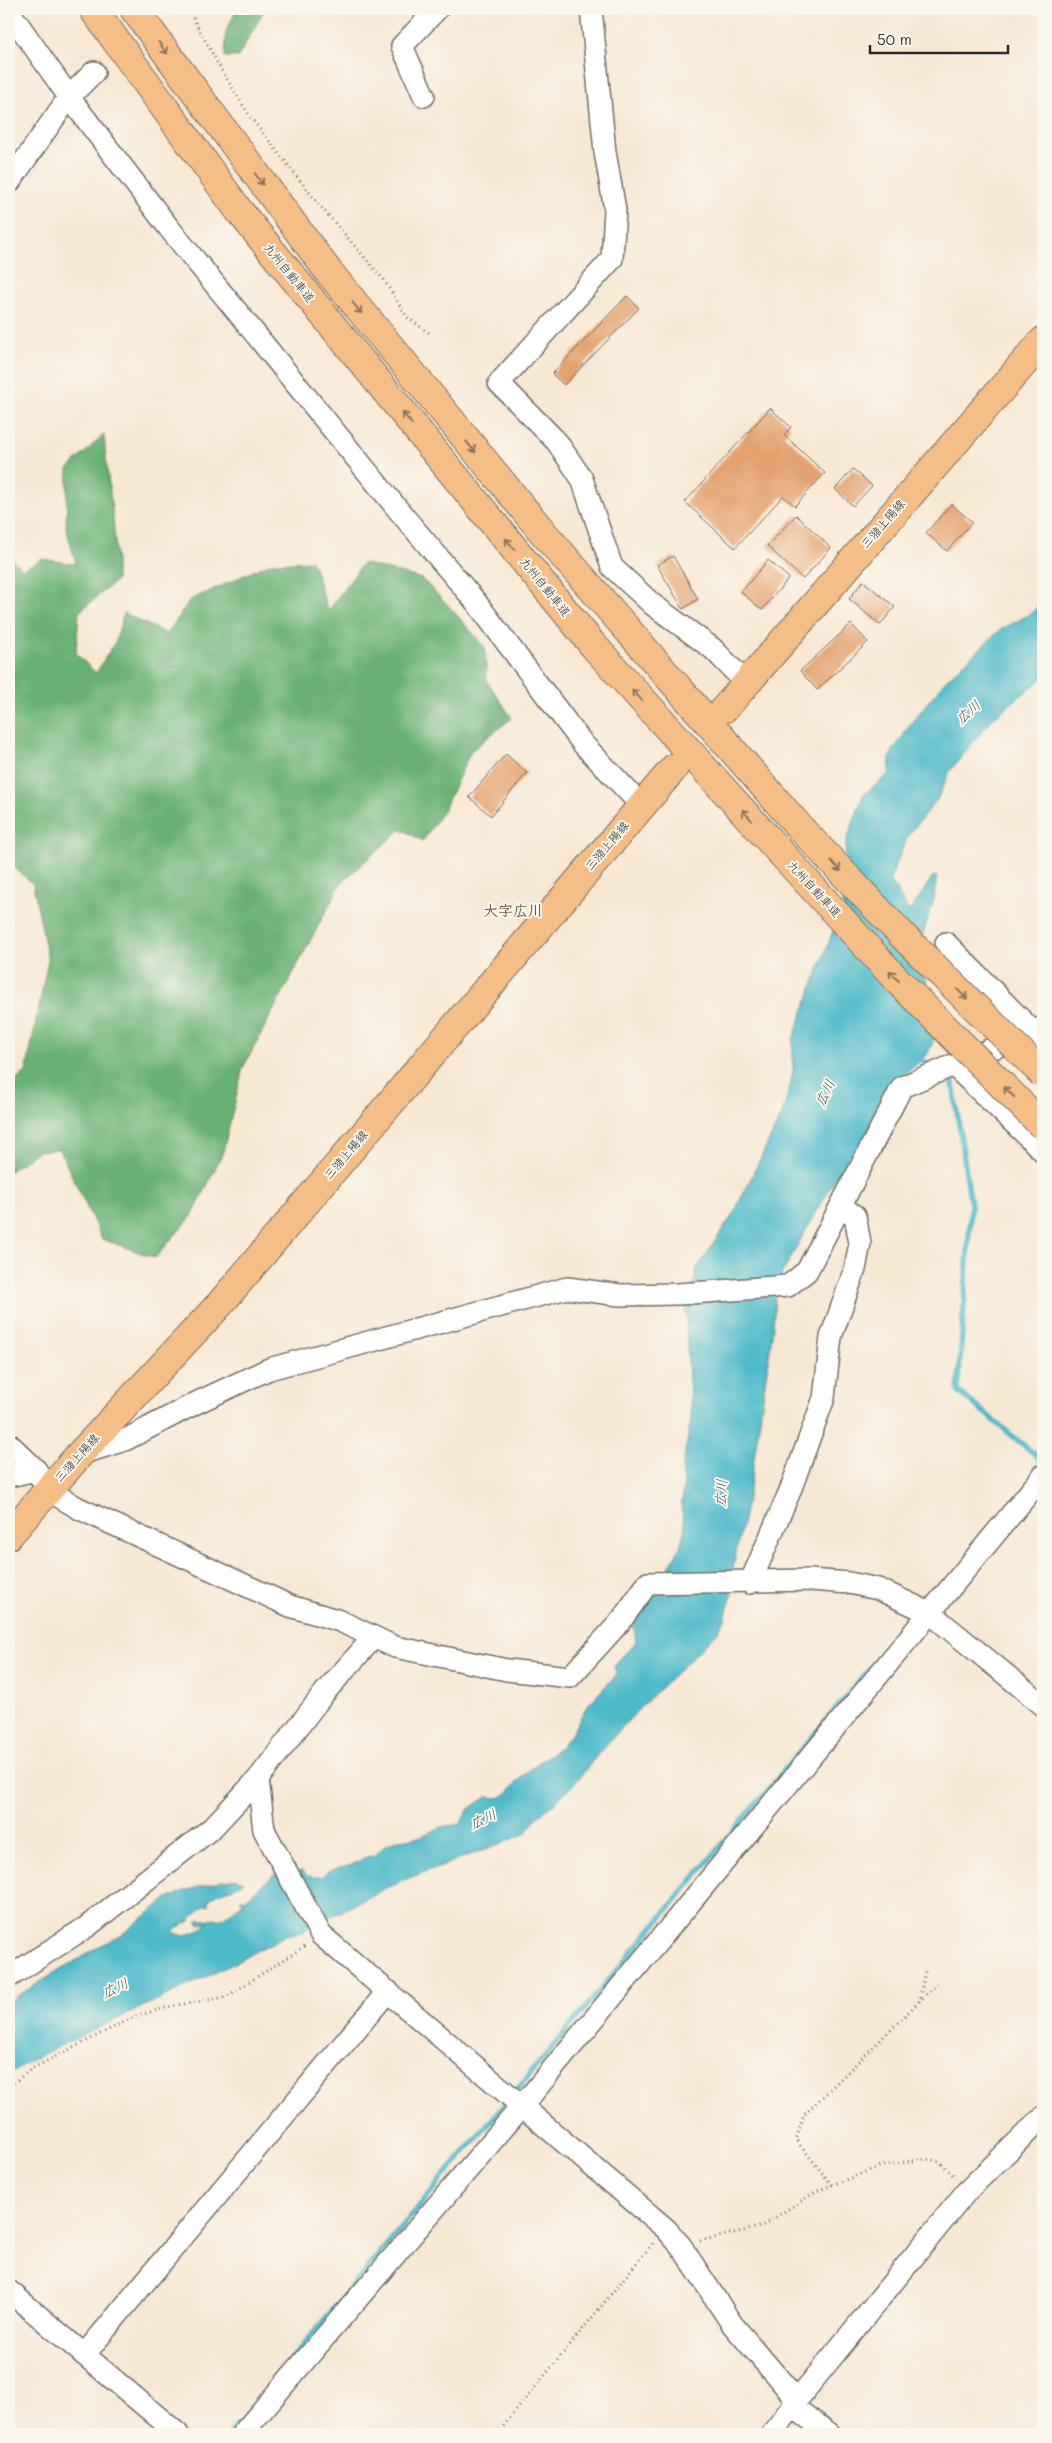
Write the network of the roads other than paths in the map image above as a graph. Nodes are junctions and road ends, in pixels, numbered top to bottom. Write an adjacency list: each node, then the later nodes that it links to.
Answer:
1 (93, 9): 19 (main road, 九州自動車道, one-way to 1, bridge)
2 (134, 9): 18 (main road, one-way to 18, bridge)
3 (437, 9): 7 (street)
4 (591, 9): 11 (street)
5 (9, 11): 8 (street)
6 (94, 72): 8 (street)
7 (424, 96)
8 (69, 97): 9 (street); 14 (street)
9 (9, 183)
10 (1043, 341): 11 (main road, 三潴上陽線)
11 (746, 683): 12 (main road, 三潴上陽線)
12 (724, 708)
13 (674, 768): 14 (main road, 三潴上陽線)
14 (642, 806): 23 (main road, 三潴上陽線)
15 (946, 943): 16 (street)
16 (1040, 1033): 17 (street)
17 (953, 1065): 20 (street); 21 (street)
18 (1043, 1074)
19 (1043, 1126)
20 (1043, 1152)
21 (841, 1206): 23 (street); 28 (street)
22 (9, 1444): 26 (street)
23 (80, 1454): 26 (main road, 三潴上陽線)
24 (9, 1476): 26 (street)
25 (1043, 1476): 29 (street)
26 (42, 1480): 27 (main road, 三潴上陽線); 30 (street)
27 (9, 1535)
28 (748, 1583): 29 (street); 30 (street)
29 (930, 1613): 31 (street); 35 (street)
30 (373, 1638): 32 (street)
31 (1043, 1705)
32 (258, 1778): 33 (street); 34 (street)
33 (9, 1977)
34 (388, 1991): 35 (street); 38 (street)
35 (514, 2099): 39 (street); 41 (street)
36 (1043, 2118): 39 (street)
37 (9, 2291): 38 (street)
38 (84, 2355): 40 (street)
39 (795, 2403): 42 (street); 43 (street)
40 (178, 2434)
41 (242, 2434)
42 (772, 2434)
43 (830, 2434)

